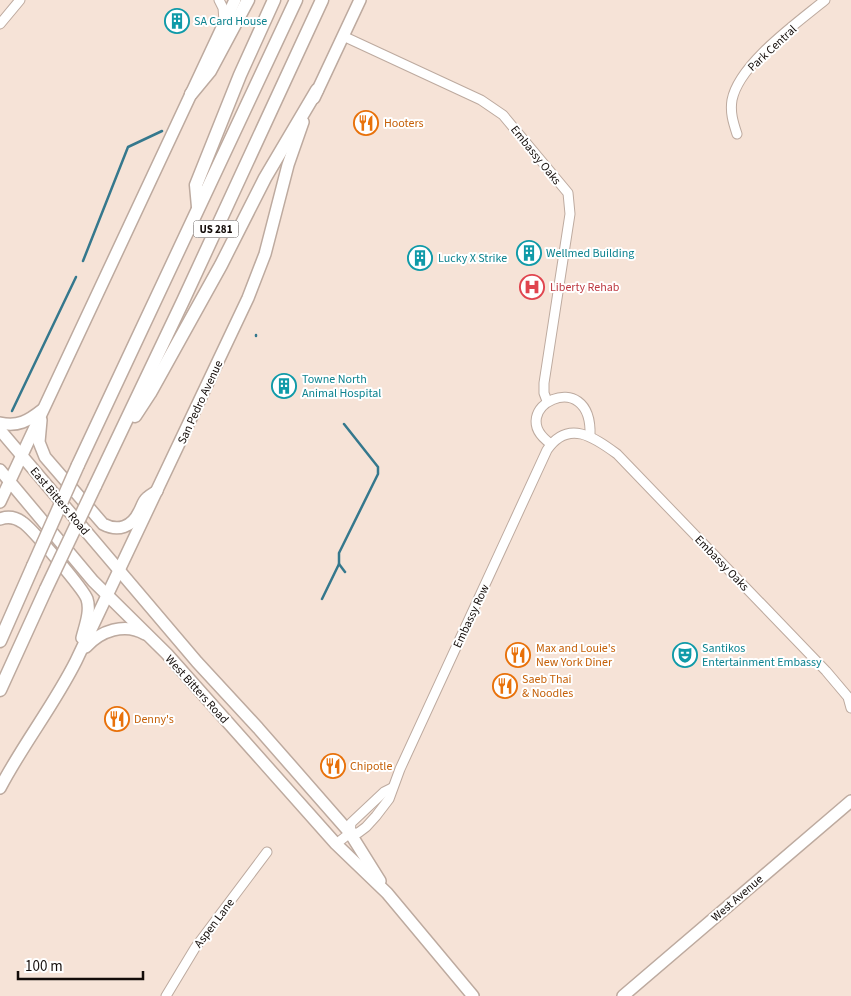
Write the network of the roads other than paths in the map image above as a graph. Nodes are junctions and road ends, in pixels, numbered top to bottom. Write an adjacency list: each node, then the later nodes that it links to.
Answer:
1 (20, 0): 10 (street)
2 (218, 0): 11 (street)
3 (235, 0): 11 (main road)
4 (248, 0): 14 (highway)
5 (274, 0): 16 (highway)
6 (296, 0): 16 (highway, US 281)
7 (322, 0): 24 (highway, US 281)
8 (360, 0): 12 (main road, San Pedro Avenue)
9 (825, 0): 15 (street, Park Central)
10 (0, 24)
11 (223, 26): 14 (main road)
12 (343, 36): 13 (main road, San Pedro Avenue); 17 (street, Embassy Oaks)
13 (317, 90): 24 (highway); 27 (main road, San Pedro Avenue)
14 (191, 94): 18 (main road)
15 (737, 134)
16 (198, 209): 33 (highway, US 281, bridge)
17 (547, 401): 21 (street); 22 (street)
18 (43, 409): 19 (main road); 23 (main road); 27 (main road)
19 (0, 423)
20 (0, 430): 23 (main road, East Bitters Road)
21 (590, 436): 22 (street); 36 (street, Embassy Oaks)
22 (551, 444): 40 (street, Embassy Row)
23 (21, 456): 26 (main road); 30 (main road, East Bitters Road)
24 (108, 458): 35 (highway, US 281, bridge)
25 (0, 470): 26 (main road)
26 (9, 482): 28 (main road); 31 (main road, West Bitters Road)
27 (158, 490): 30 (main road, San Pedro Avenue)
28 (0, 502)
29 (0, 519): 34 (main road)
30 (120, 572): 31 (main road, San Pedro Avenue); 40 (main road, West Bitters Road)
31 (108, 596): 32 (main road, West Bitters Road); 34 (main road, San Pedro Avenue)
32 (149, 636): 34 (main road); 41 (main road, West Bitters Road)
33 (0, 640)
34 (76, 661): 38 (main road, San Pedro Avenue)
35 (0, 690)
36 (849, 697): 37 (street, Embassy Oaks)
37 (851, 708)
38 (0, 788)
39 (851, 801): 46 (main road, West Avenue)
40 (350, 833): 41 (street, Embassy Row); 43 (main road, West Bitters Road)
41 (336, 844): 43 (main road, West Bitters Road)
42 (267, 852): 44 (street, Aspen Lane)
43 (387, 893): 45 (main road, West Bitters Road)
44 (166, 996)
45 (473, 996)
46 (623, 996)

